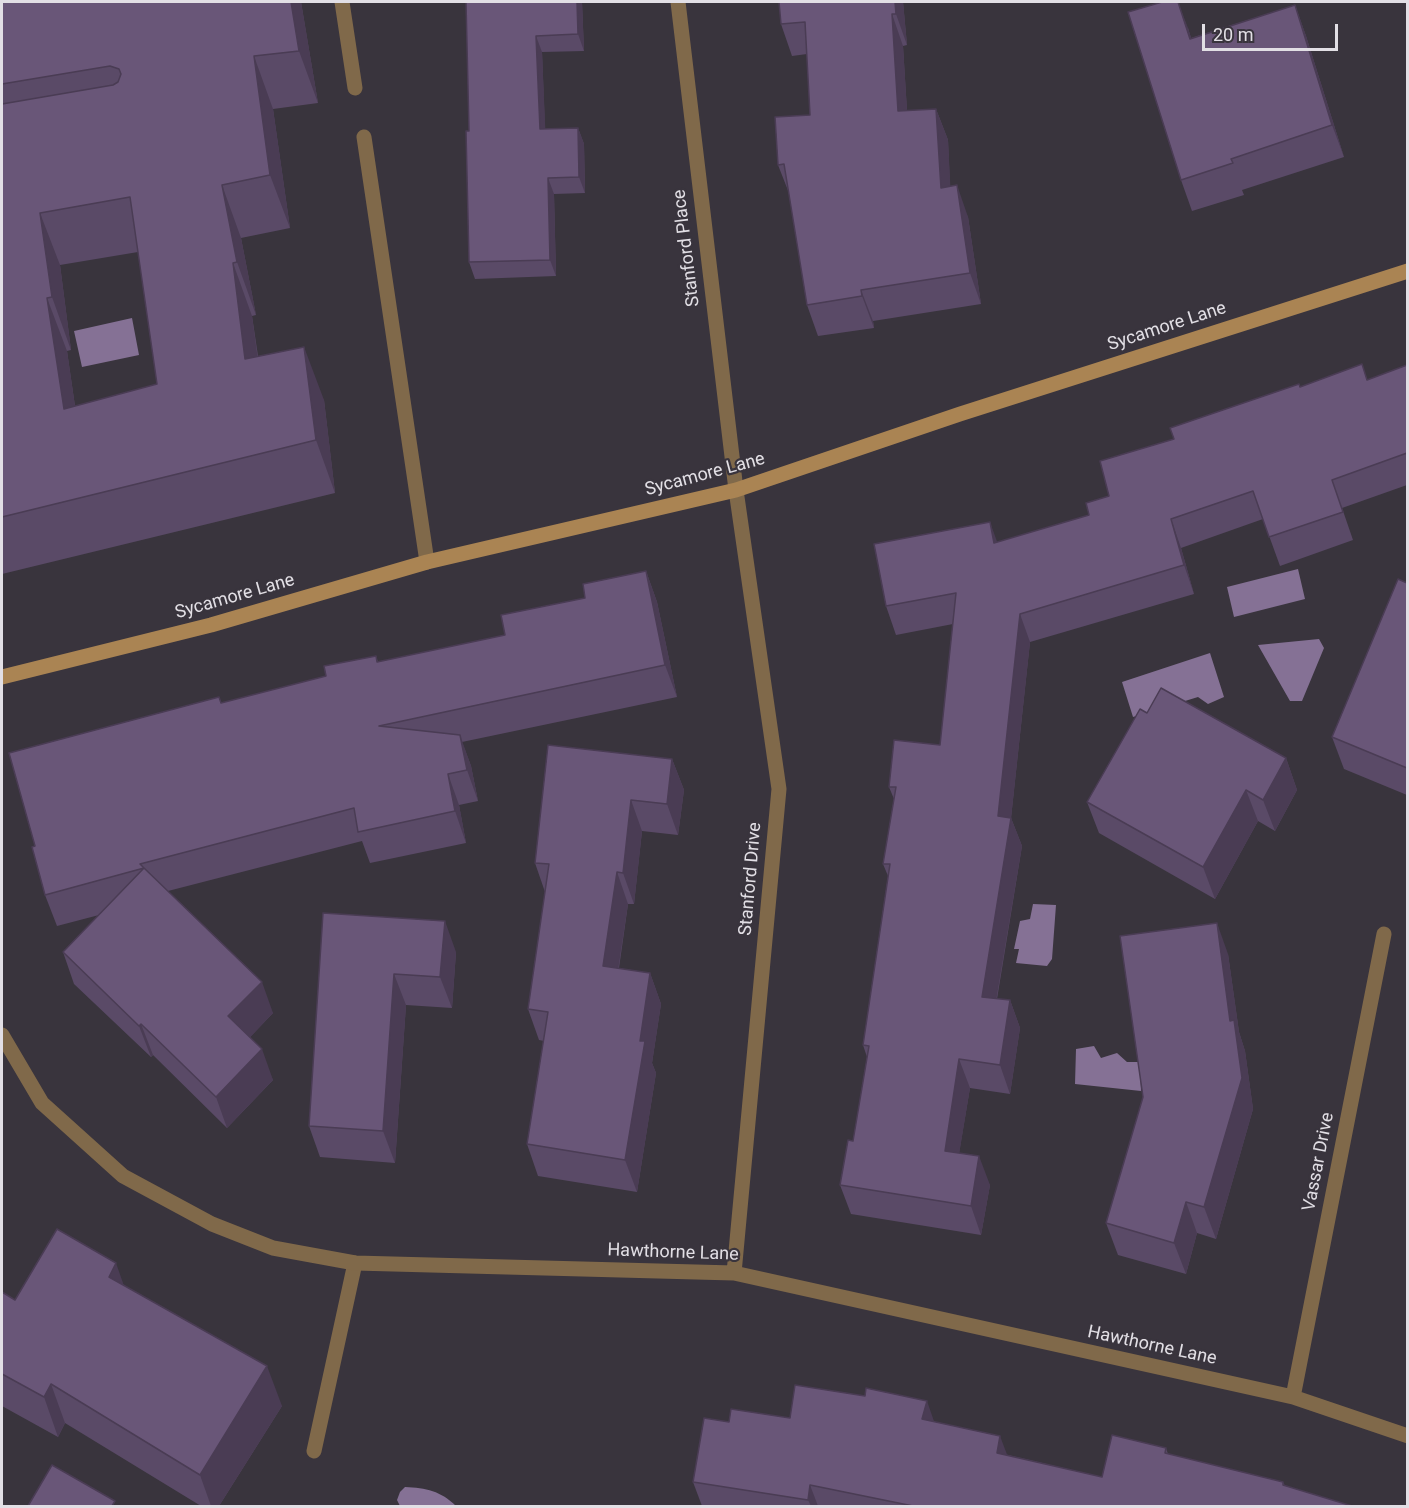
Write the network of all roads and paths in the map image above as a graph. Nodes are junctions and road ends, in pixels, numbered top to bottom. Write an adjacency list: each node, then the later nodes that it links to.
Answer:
1 (342, 2): 3 (street)
2 (678, 2): 6 (street, Stanford Place)
3 (355, 88)
4 (364, 137): 7 (street)
5 (1407, 271): 6 (street, Sycamore Lane)
6 (736, 490): 7 (street, Sycamore Lane); 12 (street, Stanford Drive)
7 (427, 562): 8 (street, Sycamore Lane)
8 (2, 677)
9 (1384, 934): 13 (street, Vassar Drive)
10 (2, 1035): 11 (street, Hawthorne Lane)
11 (355, 1263): 12 (street, Hawthorne Lane); 15 (street)
12 (734, 1273): 13 (street, Hawthorne Lane)
13 (1293, 1397): 14 (street, Hawthorne Lane)
14 (1407, 1436)
15 (314, 1451)

